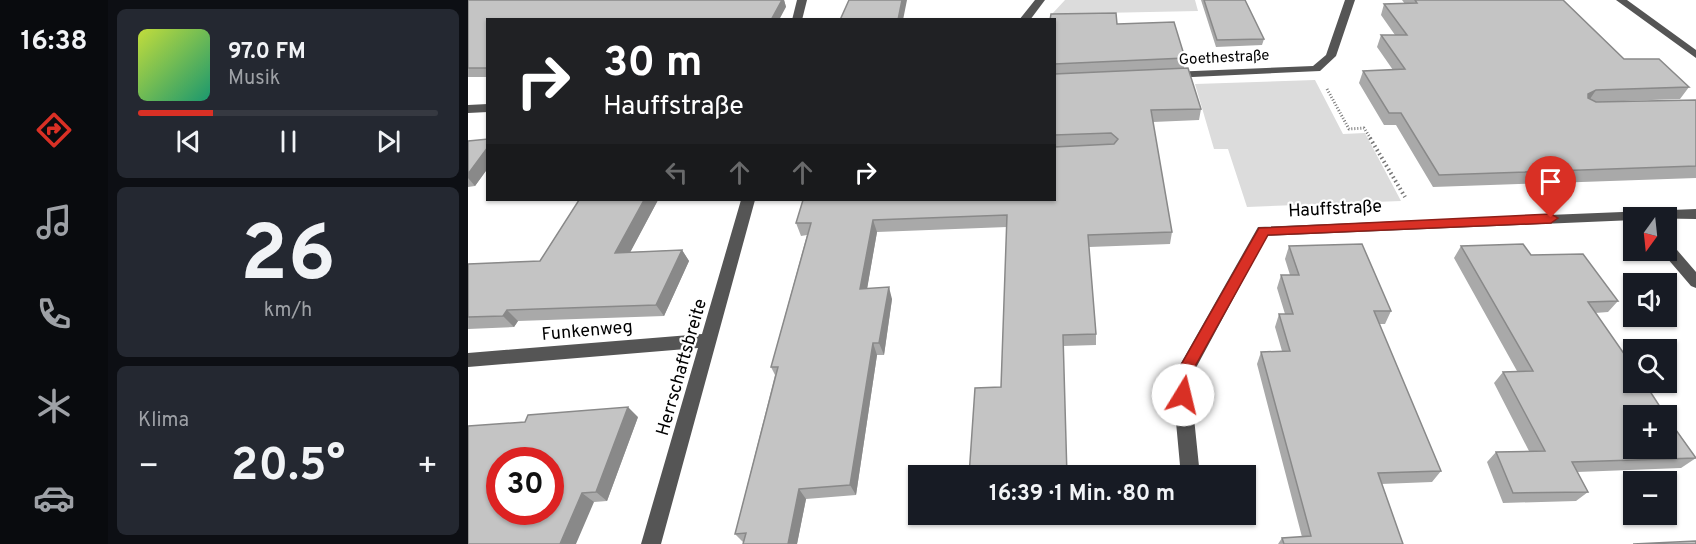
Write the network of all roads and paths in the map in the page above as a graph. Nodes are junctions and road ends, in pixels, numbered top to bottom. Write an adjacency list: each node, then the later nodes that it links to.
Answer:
1 (802, 0): 5 (street)
2 (1040, 0): 6 (street)
3 (1350, 0): 8 (street)
4 (1621, 0): 7 (street)
5 (798, 18)
6 (1025, 18)
7 (1696, 55)
8 (1316, 69): 9 (street, Goethestraße); 16 (path)
9 (1161, 76)
10 (486, 108): 11 (street)
11 (468, 109)
12 (748, 201): 19 (street, Herrschaftsbreite)
13 (1696, 214): 14 (street, Hauffstraße)
14 (1677, 215)
15 (1623, 217): 16 (street, Hauffstraße)
16 (1420, 223): 21 (street, Hauffstraße)
17 (1677, 260): 18 (street)
18 (1696, 282)
19 (710, 340): 20 (street, Funkenweg); 22 (street, Herrschaftsbreite)
20 (468, 360)
21 (1190, 465)
22 (651, 544)

